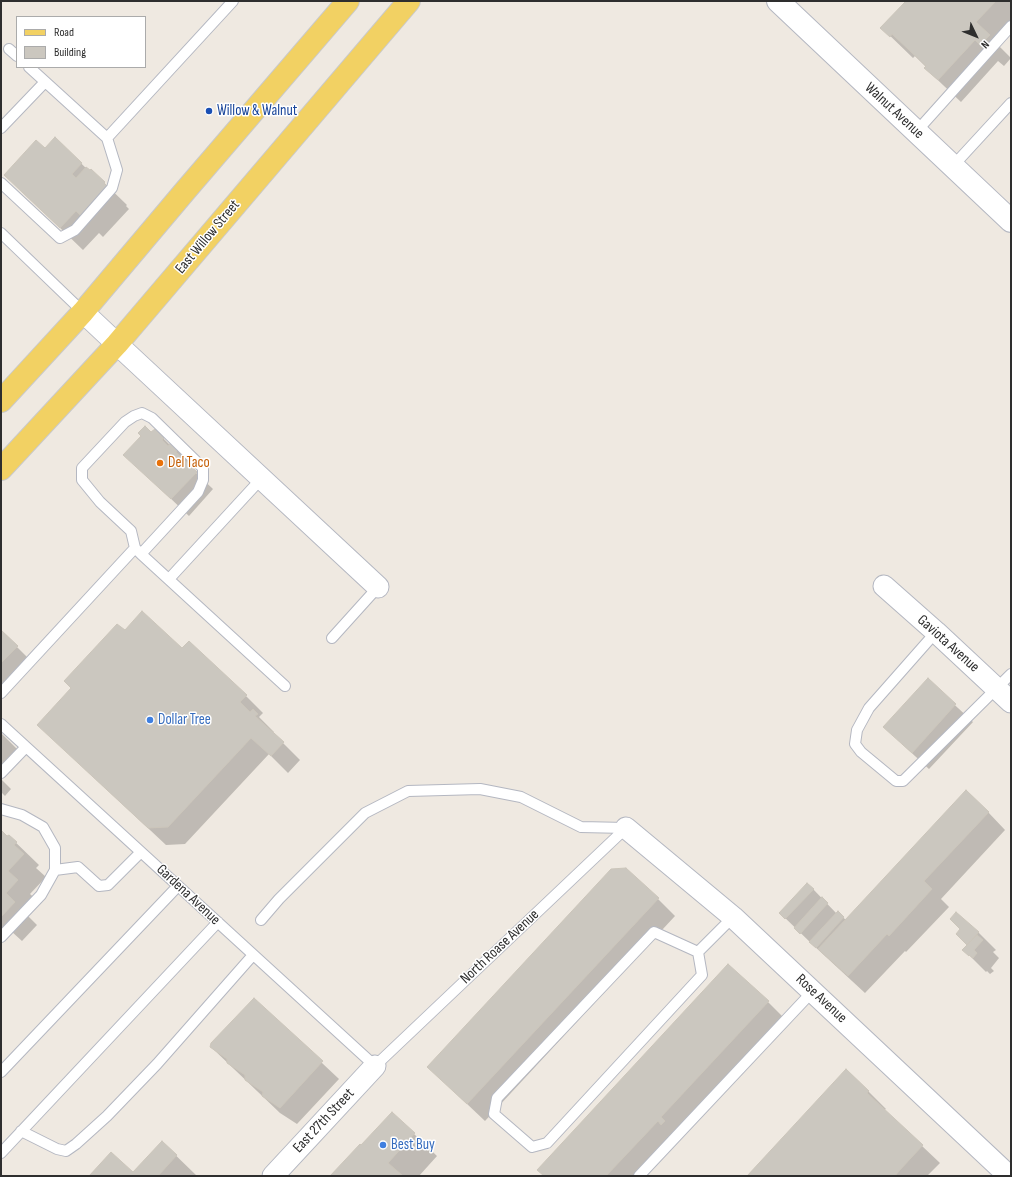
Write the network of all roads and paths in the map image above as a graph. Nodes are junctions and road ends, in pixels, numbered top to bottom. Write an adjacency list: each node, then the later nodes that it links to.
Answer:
1 (233, 1): 13 (lane)
2 (409, 1): 19 (main road, East Willow Street)
3 (778, 1): 12 (street, Walnut Avenue)
4 (343, 3): 18 (main road)
5 (1011, 26): 12 (lane)
6 (9, 49): 7 (lane)
7 (16, 55)
8 (30, 68): 9 (lane)
9 (45, 82): 11 (lane); 13 (lane)
10 (1011, 103): 14 (lane)
11 (1, 128)
12 (916, 132): 14 (street, Walnut Avenue)
13 (107, 138): 15 (lane)
14 (953, 166): 16 (street, Walnut Avenue)
15 (1, 183)
16 (1011, 221)
17 (1, 233): 18 (lane)
18 (83, 312): 19 (street); 20 (main road)
19 (117, 344): 21 (main road, East Willow Street); 22 (street)
20 (1, 401)
21 (1, 469)
22 (261, 479): 24 (lane); 26 (street)
23 (138, 551): 23 (lane); 24 (lane); 31 (lane)
24 (168, 579): 29 (lane)
25 (884, 586): 27 (street, Gaviota Avenue)
26 (378, 587): 28 (lane)
27 (936, 632): 30 (street, Gaviota Avenue); 30 (lane)
28 (332, 638)
29 (285, 686)
30 (1006, 688)
31 (1, 693)
32 (1, 724): 33 (lane, Gardena Avenue)
33 (26, 747): 34 (lane); 37 (lane, Gardena Avenue)
34 (1, 773)
35 (1, 809): 38 (lane)
36 (626, 828): 40 (street, Rose Avenue); 41 (lane); 47 (lane, North Roase Avenue)
37 (141, 852): 38 (lane); 39 (lane, Gardena Avenue)
38 (55, 870): 43 (lane)
39 (178, 886): 42 (lane, Gardena Avenue); 48 (lane)
40 (734, 916): 44 (lane); 46 (street, Rose Avenue)
41 (261, 920)
42 (218, 922): 45 (lane, Gardena Avenue); 49 (lane)
43 (1, 937)
44 (698, 952): 44 (lane)
45 (253, 955): 47 (lane, Gardena Avenue); 49 (lane)
46 (813, 991): 52 (lane); 53 (street, Rose Avenue)
47 (375, 1066): 51 (street, East 27th Street)
48 (1, 1072)
49 (21, 1131): 50 (lane)
50 (1, 1153)
51 (273, 1176)
52 (639, 1176)
53 (1009, 1176)

